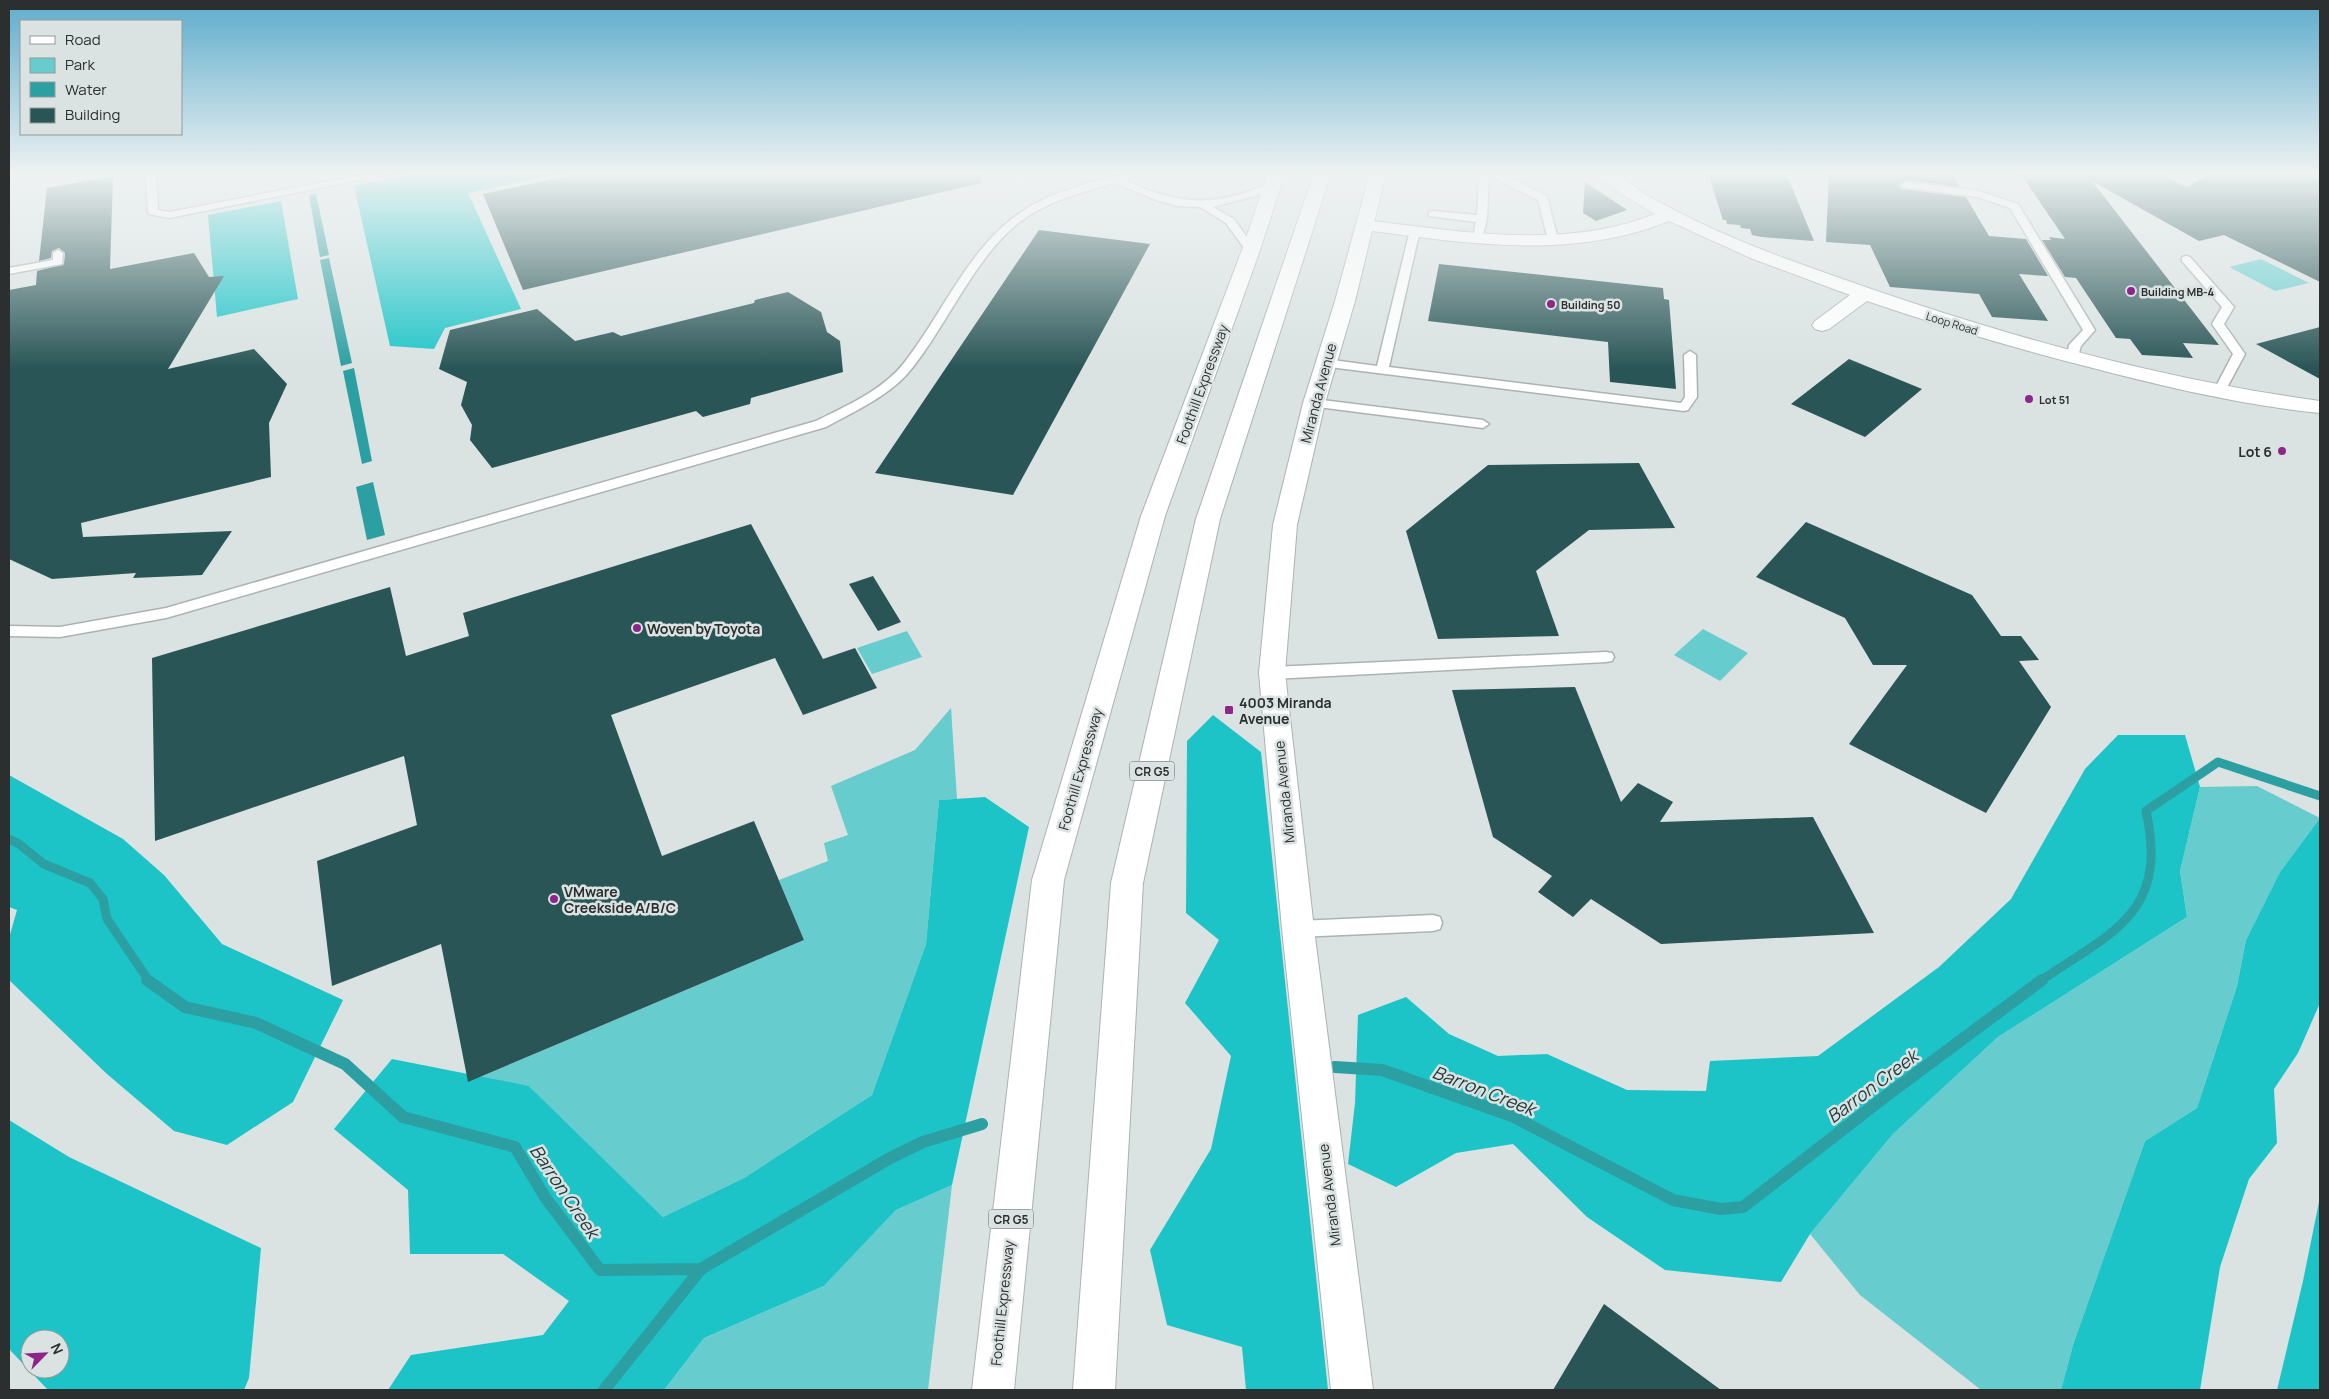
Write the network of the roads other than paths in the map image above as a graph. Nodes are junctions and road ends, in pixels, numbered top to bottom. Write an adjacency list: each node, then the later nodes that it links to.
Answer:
1 (997, 238): 26 (lane)
2 (1243, 238): 12 (lane)
3 (1255, 238): 12 (main road, Foothill Expressway / CR G5)
4 (1302, 238): 32 (main road, CR G5)
5 (1361, 238): 20 (main road, Miranda Avenue)
6 (1413, 238): 21 (lane)
7 (1507, 238): 11 (main road)
8 (1571, 238): 11 (main road)
9 (1721, 238): 16 (main road, Loop Road)
10 (2034, 238): 19 (lane)
11 (1553, 240)
12 (1251, 250): 31 (main road, Foothill Expressway / CR G5)
13 (58, 253): 15 (lane)
14 (2186, 259): 22 (lane)
15 (9, 272)
16 (1864, 294): 17 (main road); 19 (main road, Loop Road)
17 (1822, 325)
18 (1690, 355): 21 (lane)
19 (2073, 357): 22 (main road, Loop Road)
20 (1325, 363): 21 (lane); 23 (main road, Miranda Avenue)
21 (1382, 370)
22 (2219, 392): 24 (main road, Loop Road)
23 (1314, 403): 25 (lane); 28 (main road, Miranda Avenue)
24 (2320, 407)
25 (1483, 424)
26 (9, 631)
27 (1606, 657): 28 (lane)
28 (1272, 673): 30 (main road, Miranda Avenue)
29 (1433, 923): 30 (lane)
30 (1298, 929): 33 (main road, Miranda Avenue)
31 (993, 1390)
32 (1094, 1390)
33 (1352, 1390)

